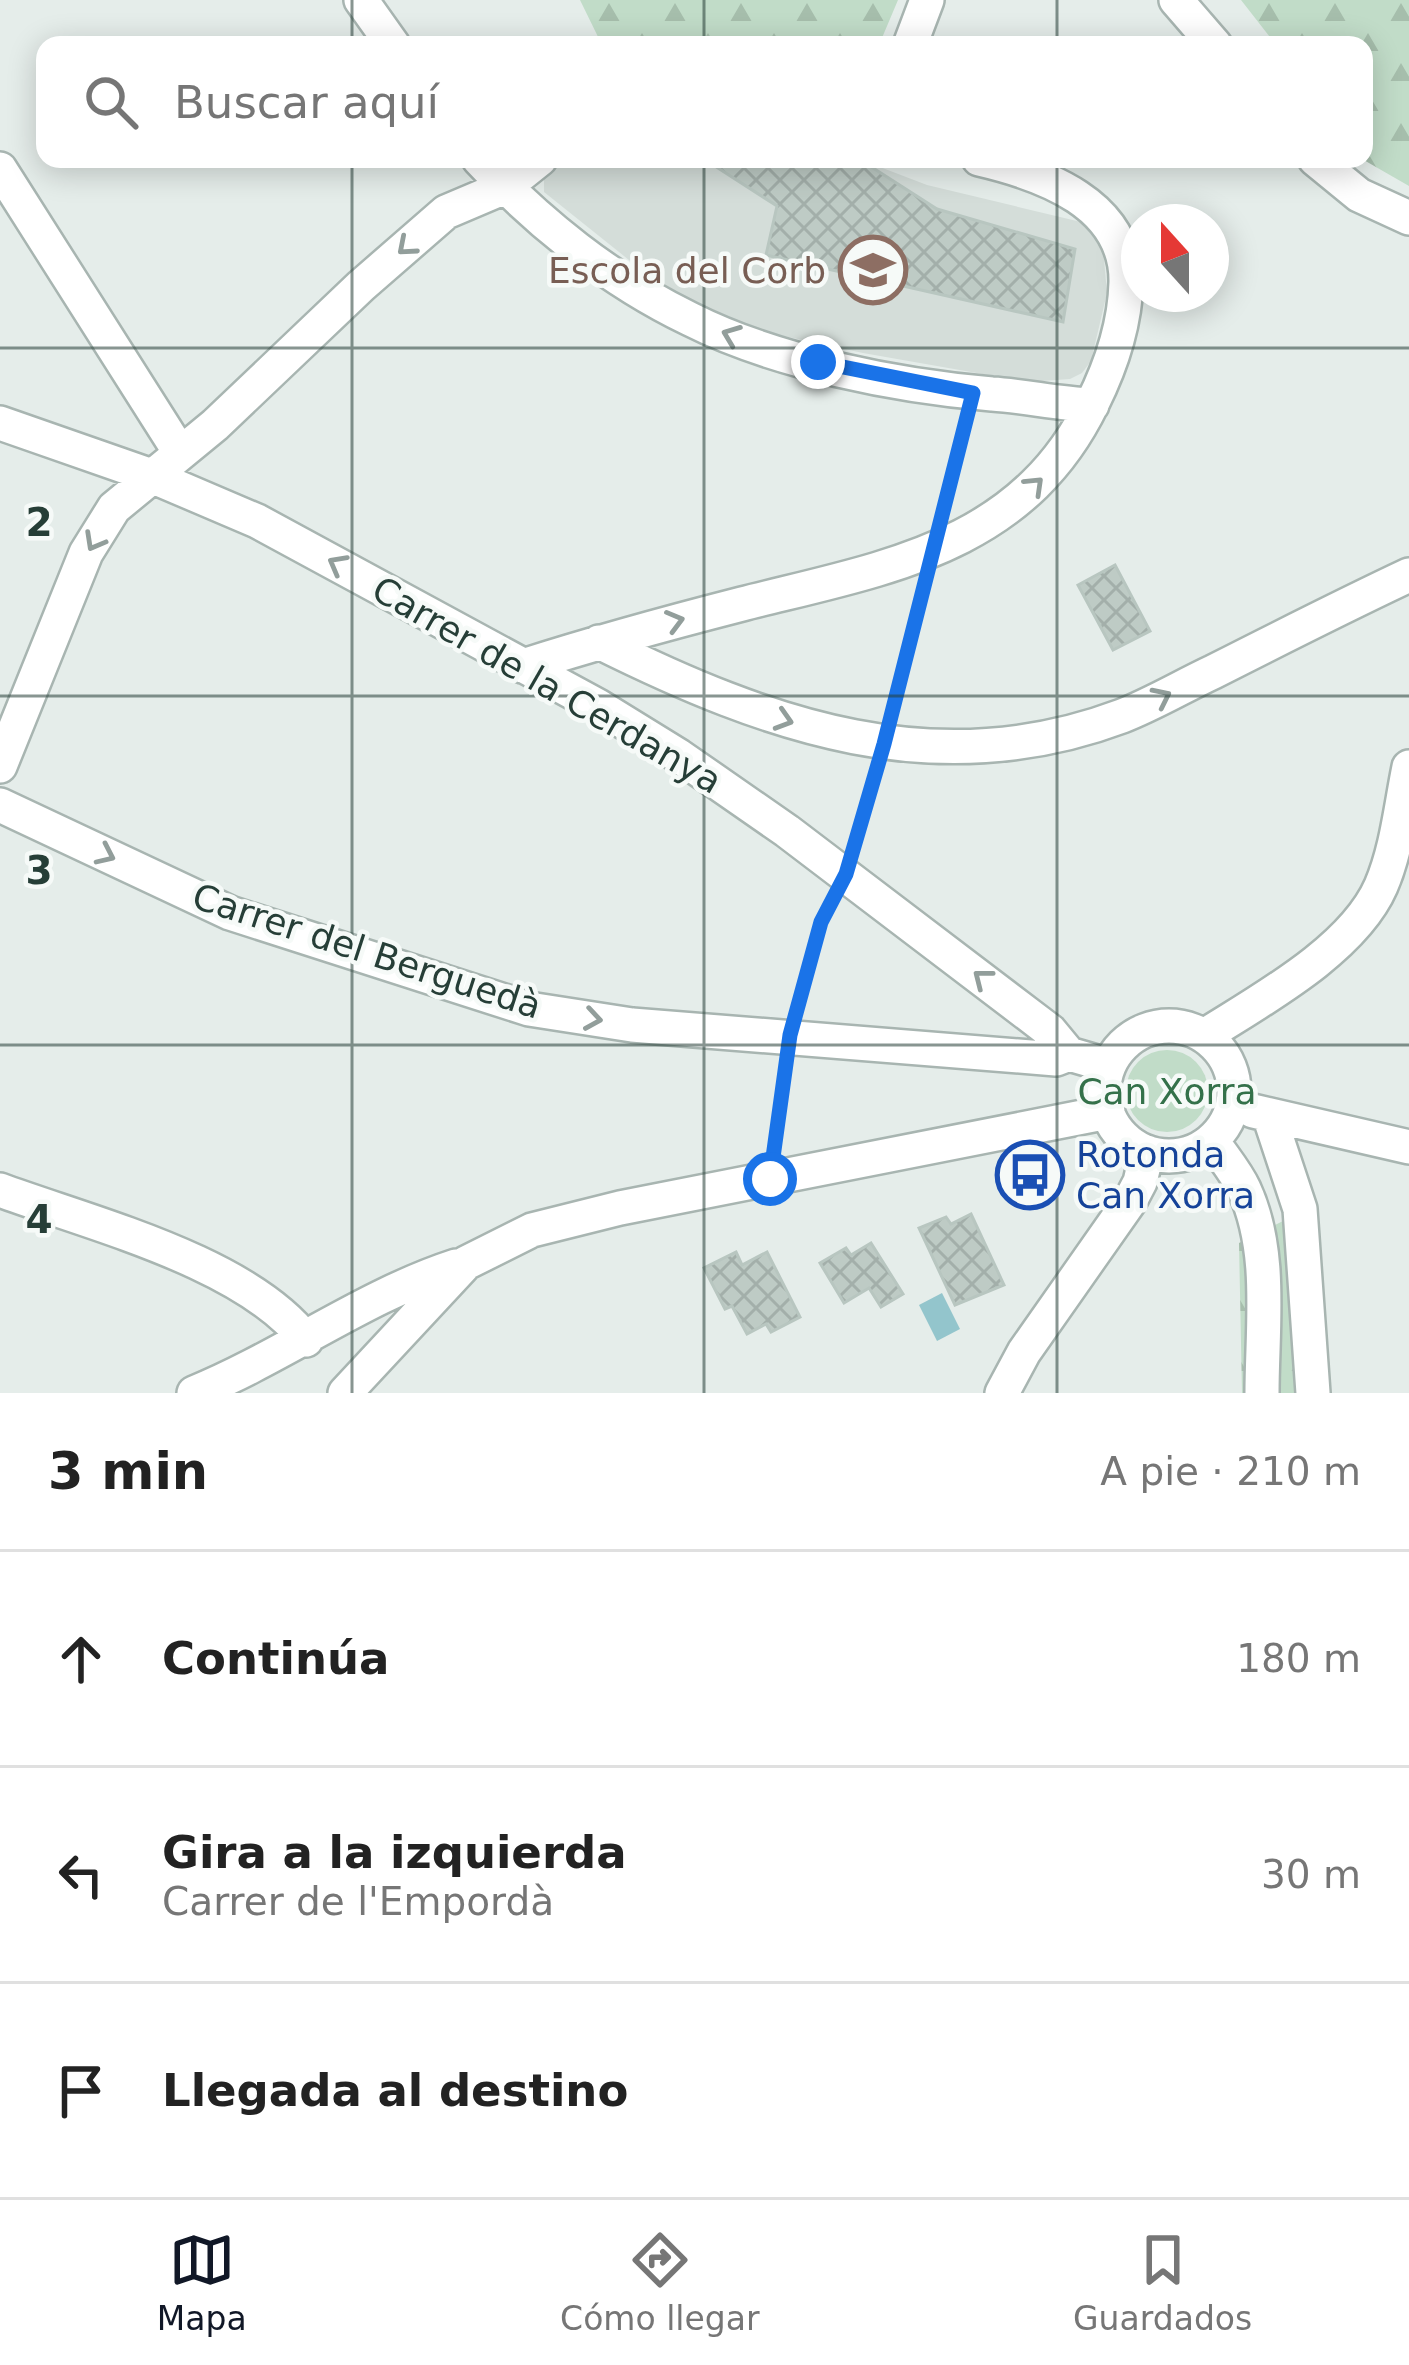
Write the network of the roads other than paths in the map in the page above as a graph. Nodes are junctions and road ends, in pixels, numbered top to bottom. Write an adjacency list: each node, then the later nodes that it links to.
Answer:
1 (361, 0): 4 (street)
2 (927, 0): 5 (street)
3 (1176, 0): 6 (street)
4 (387, 36)
5 (913, 36)
6 (1207, 36)
7 (487, 168): 12 (street)
8 (529, 168): 12 (street)
9 (1006, 168): 14 (street)
10 (1326, 168): 13 (street)
11 (0, 169): 16 (street)
12 (505, 188): 14 (street, one-way to 12); 16 (street, one-way to 16)
13 (1409, 218)
14 (1092, 405): 19 (street, one-way to 14)
15 (0, 423): 17 (street, Carrer de la Cerdanya)
16 (179, 451): 17 (street)
17 (149, 476): 20 (street, Carrer de la Cerdanya, one-way to 17); 21 (street, one-way to 21)
18 (1409, 575): 19 (street, one-way to 18)
19 (599, 642): 20 (street)
20 (523, 666): 25 (street, Carrer de la Cerdanya, one-way to 20)
21 (0, 766)
22 (1409, 767): 24 (street)
23 (0, 805): 25 (street, Carrer del Berguedà, one-way to 25)
24 (1204, 1036): 26 (street); 27 (street)
25 (1052, 1047): 26 (street, Carrer de la Cerdanya)
26 (1106, 1065): 28 (street)
27 (1234, 1107): 29 (street); 30 (street)
28 (1108, 1112): 32 (street); 34 (street)
29 (1269, 1115): 31 (street); 40 (street)
30 (1213, 1142): 32 (street); 39 (street)
31 (1409, 1147)
32 (1147, 1152): 38 (street)
33 (0, 1190): 35 (street)
34 (466, 1263): 35 (street); 37 (street)
35 (306, 1340): 36 (street)
36 (194, 1393)
37 (345, 1393)
38 (1002, 1393)
39 (1262, 1393)
40 (1313, 1393)

